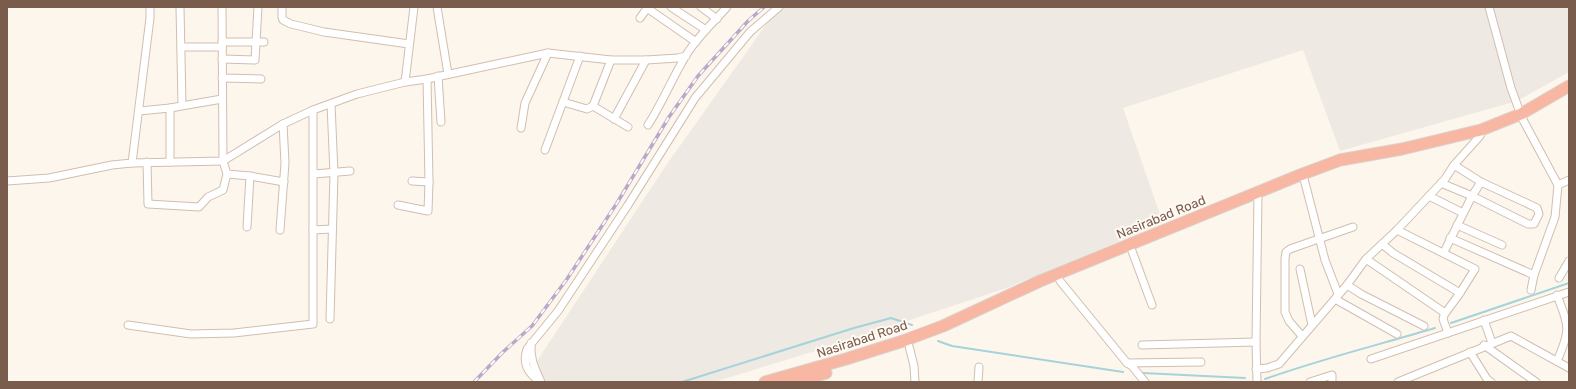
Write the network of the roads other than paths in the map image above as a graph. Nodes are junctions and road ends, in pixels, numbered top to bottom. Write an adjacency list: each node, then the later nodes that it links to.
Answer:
1 (150, 7): 43 (street)
2 (180, 7): 21 (street)
3 (222, 7): 19 (street)
4 (258, 7): 17 (street)
5 (282, 7): 20 (street)
6 (414, 7): 20 (street)
7 (436, 7): 28 (street)
8 (671, 7): 16 (street)
9 (701, 7): 15 (street)
10 (727, 7): 15 (street)
11 (779, 7): 126 (street)
12 (1489, 7): 44 (street)
13 (648, 8): 14 (street); 18 (street)
14 (640, 18)
15 (717, 18): 16 (street)
16 (706, 30): 18 (street)
17 (260, 42): 19 (street); 25 (street)
18 (696, 42): 24 (street)
19 (222, 44): 21 (street); 25 (street)
20 (409, 44): 33 (street)
21 (181, 47): 39 (street)
22 (548, 53): 23 (street); 28 (street); 50 (street)
23 (580, 56): 26 (street); 37 (street)
24 (686, 56): 27 (street); 48 (street)
25 (222, 59): 30 (street)
26 (611, 60): 27 (street); 40 (street)
27 (646, 60): 45 (street)
28 (448, 74): 29 (street)
29 (438, 76): 32 (street); 46 (street)
30 (222, 78): 31 (street); 36 (street)
31 (261, 79)
32 (427, 79): 33 (street); 69 (street)
33 (405, 82): 38 (street)
34 (1569, 86): 44 (highway, Nasirabad Road)
35 (1569, 93): 44 (highway, Nasirabad Road)
36 (222, 99): 39 (street); 53 (street)
37 (563, 102): 40 (street); 52 (street)
38 (331, 104): 42 (street); 60 (street)
39 (182, 105): 41 (street)
40 (593, 106): 45 (street)
41 (170, 108): 43 (street); 55 (street)
42 (313, 110): 47 (street); 62 (street)
43 (139, 111): 57 (street)
44 (1521, 116): 51 (highway, Nasirabad Road); 72 (street)
45 (614, 119): 49 (street)
46 (440, 122)
47 (283, 124): 53 (street); 68 (street)
48 (648, 125)
49 (628, 127)
50 (521, 128)
51 (1481, 133): 56 (highway, Nasirabad Road); 58 (street)
52 (545, 150)
53 (224, 161): 55 (street); 61 (street)
54 (147, 162): 55 (street); 57 (street); 61 (street)
55 (170, 162)
56 (1341, 162): 64 (highway, Nasirabad Road); 75 (highway, Nasirabad Road)
57 (132, 163): 66 (street)
58 (1454, 165): 70 (street); 71 (street)
59 (350, 171): 60 (street)
60 (334, 173): 62 (street); 81 (street)
61 (227, 174): 63 (street)
62 (314, 174): 83 (street)
63 (250, 176): 68 (street); 79 (street)
64 (1304, 179): 75 (highway, Nasirabad Road); 85 (street)
65 (1569, 180): 72 (street)
66 (7, 181)
67 (412, 181): 69 (street)
68 (284, 182): 82 (street)
69 (429, 182): 76 (street)
70 (1481, 182): 74 (street); 74 (street)
71 (1441, 183): 73 (street); 74 (street)
72 (1558, 185): 94 (street)
73 (1429, 196): 77 (street); 84 (street)
74 (1472, 196): 77 (street)
75 (1258, 197): 89 (highway, Nasirabad Road); 113 (street); 127 (highway, Nasirabad Road)
76 (398, 205)
77 (1463, 213): 78 (street)
78 (1457, 225): 86 (street); 88 (street)
79 (247, 227)
80 (1353, 227): 85 (street)
81 (332, 229): 83 (street); 105 (street)
82 (280, 230)
83 (314, 230): 107 (street)
84 (1397, 230): 87 (street); 90 (street)
85 (1321, 238): 102 (street); 112 (street)
86 (1450, 238): 90 (street); 94 (street)
87 (1382, 244): 91 (street); 100 (street)
88 (1502, 245)
89 (1132, 250): 96 (highway, Nasirabad Road); 103 (street)
90 (1444, 252): 100 (street)
91 (1366, 259): 97 (street); 104 (street)
92 (1569, 261): 95 (street)
93 (1300, 269): 108 (street)
94 (1534, 275): 98 (street)
95 (1559, 278)
96 (1060, 281): 117 (highway, Nasirabad Road); 122 (street)
97 (1347, 285): 102 (street); 109 (street)
98 (1531, 290)
99 (1569, 292): 101 (street)
100 (1460, 293): 104 (street)
101 (1557, 295): 106 (street); 120 (street)
102 (1337, 296): 108 (street); 111 (street)
103 (1152, 305)
104 (1444, 316): 110 (street)
105 (330, 319)
106 (1484, 320): 110 (street); 114 (street)
107 (128, 325)
108 (1312, 325): 112 (street)
109 (1424, 326)
110 (1447, 331): 119 (street)
111 (1397, 334)
112 (1302, 336): 125 (street)
113 (1256, 342): 115 (street); 125 (street)
114 (1492, 343): 116 (street); 120 (street)
115 (1142, 345)
116 (1484, 345): 118 (street); 137 (street)
117 (908, 346): 128 (highway, Nasirabad Road); 129 (street)
118 (1470, 352): 135 (street); 136 (street)
119 (1371, 359)
120 (1557, 361): 124 (street)
121 (1201, 362): 122 (street)
122 (1129, 364): 131 (street)
123 (979, 367): 130 (street)
124 (1569, 368)
125 (1257, 370): 132 (street)
126 (541, 382)
127 (765, 382)
128 (796, 382)
129 (915, 382)
130 (978, 382)
131 (1145, 382)
132 (1257, 382)
133 (1310, 382): 134 (street)
134 (1332, 382)
135 (1398, 382)
136 (1491, 382)
137 (1536, 382)

